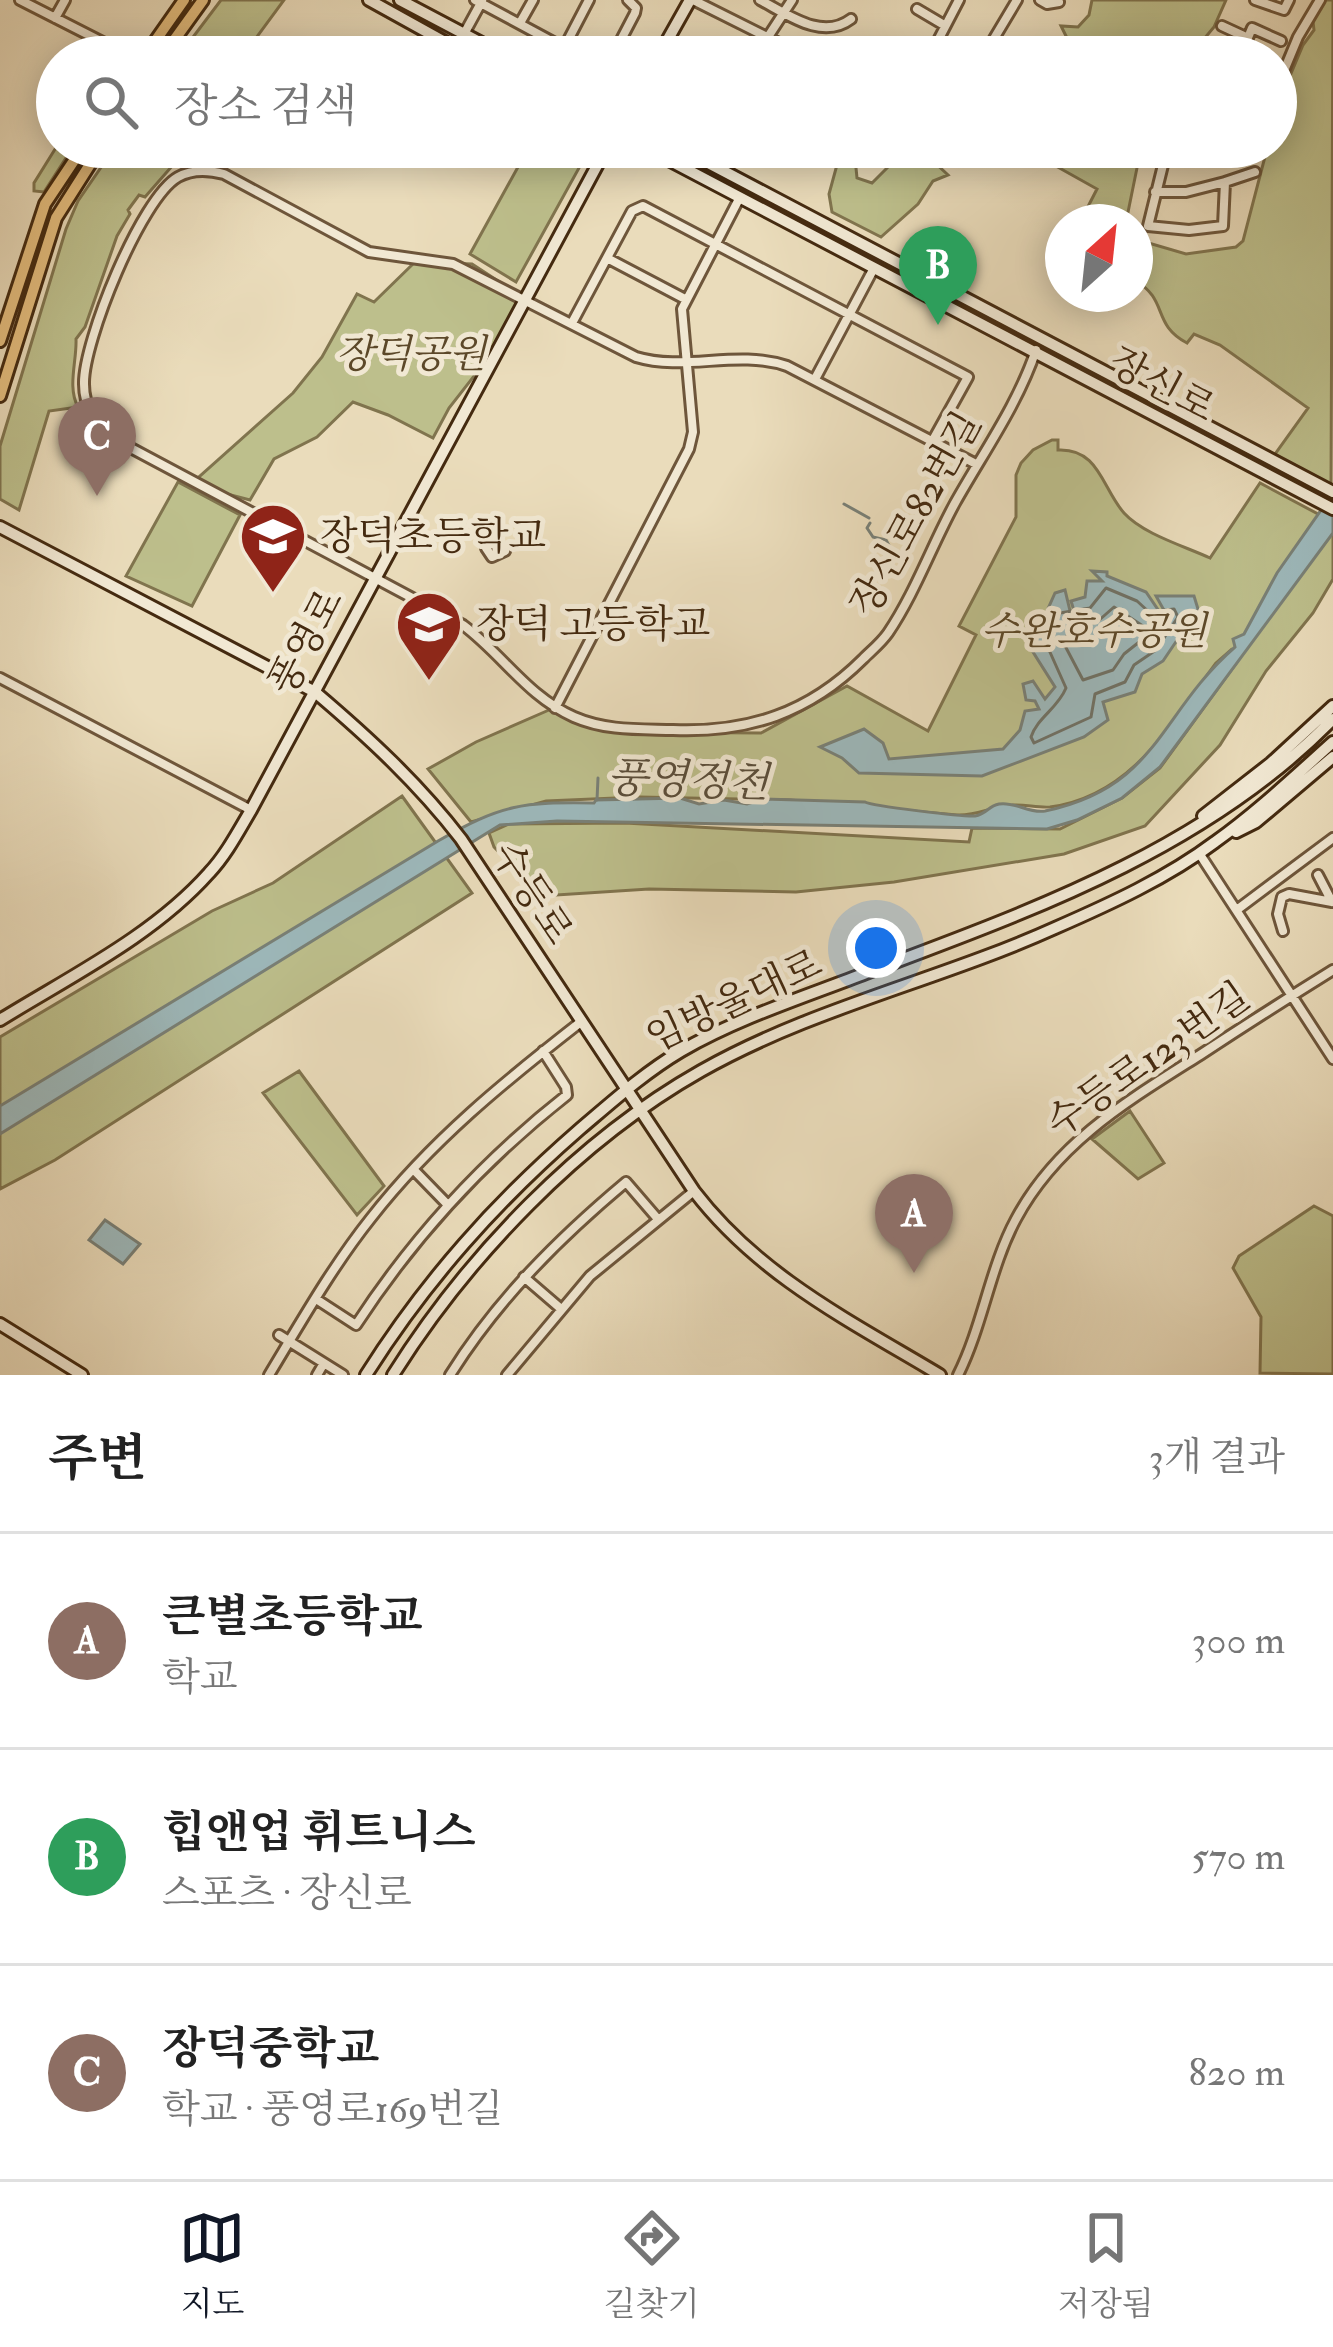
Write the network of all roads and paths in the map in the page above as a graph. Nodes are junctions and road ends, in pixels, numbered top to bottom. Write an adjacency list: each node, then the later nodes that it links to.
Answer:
1 (20, 0): 23 (street)
2 (65, 0): 23 (street)
3 (184, 0): 30 (main road)
4 (203, 0): 31 (main road)
5 (369, 0): 32 (main road)
6 (400, 0): 28 (main road)
7 (533, 0): 25 (street)
8 (589, 0): 35 (street)
9 (628, 0): 36 (street)
10 (691, 0): 37 (main road); 38 (street)
11 (760, 0): 22 (street)
12 (793, 0): 22 (street)
13 (959, 0): 26 (street)
14 (1017, 0): 41 (street)
15 (1040, 0): 20 (street)
16 (1255, 0): 17 (street)
17 (1289, 0)
18 (1320, 0): 43 (street)
19 (480, 1): 25 (street); 28 (street)
20 (1058, 2)
21 (917, 9): 26 (street)
22 (782, 12): 24 (street); 39 (street)
23 (56, 18): 29 (street)
24 (850, 19)
25 (520, 23): 34 (street)
26 (944, 25): 40 (street)
27 (1222, 26): 42 (street)
28 (464, 34): 33 (main road)
29 (91, 36)
30 (159, 36)
31 (177, 36)
32 (434, 36)
33 (468, 36)
34 (543, 36)
35 (570, 36)
36 (623, 36)
37 (670, 36)
38 (760, 36)
39 (768, 36)
40 (939, 36)
41 (997, 36)
42 (1244, 36)
43 (1297, 39)
44 (68, 168): 59 (main road)
45 (88, 168): 67 (main road)
46 (595, 168): 57 (main road, 풍영로)
47 (684, 168): 53 (main road, 장신로)
48 (718, 168): 62 (main road, 장신로)
49 (1162, 168): 52 (street)
50 (1255, 172): 51 (street)
51 (1225, 182): 52 (street); 52 (street)
52 (1155, 192)
53 (740, 197): 54 (street); 56 (main road, 장신로)
54 (714, 244): 55 (street); 58 (street); 60 (street)
55 (607, 258): 58 (street); 61 (street)
56 (874, 268): 60 (street); 64 (main road, 장신로)
57 (524, 298): 61 (street); 75 (main road, 풍영로); 75 (street)
58 (685, 298): 65 (street)
59 (6, 304): 63 (main road)
60 (849, 315): 66 (street); 68 (street)
61 (572, 322): 65 (street)
62 (1042, 338): 64 (street, 장신로82번길); 70 (main road, 장신로)
63 (0, 341)
64 (1035, 352): 69 (street, 장신로82번길); 71 (main road, 장신로)
65 (685, 361): 66 (street); 79 (street)
66 (815, 379): 68 (street)
67 (0, 396)
68 (933, 440): 69 (street)
69 (976, 464): 79 (street, 장신로82번길)
70 (1333, 492)
71 (1333, 509)
72 (0, 527): 77 (main road, 수등로)
73 (486, 548): 74 (street)
74 (505, 551)
75 (375, 576): 77 (main road, 풍영로); 79 (street)
76 (0, 678): 83 (street)
77 (315, 692): 83 (main road, 풍영로); 95 (main road, 수등로)
78 (1333, 706): 84 (main road)
79 (555, 708)
80 (1333, 719): 84 (main road, 임방울대로)
81 (1333, 742): 86 (main road, 임방울대로)
82 (1333, 757): 86 (main road)
83 (251, 810): 94 (main road, 풍영로)
84 (1194, 827): 98 (main road, 임방울대로)
85 (1333, 838): 90 (street)
86 (1215, 843): 87 (main road, 임방울대로)
87 (1199, 853): 90 (street); 99 (main road, 임방울대로)
88 (1318, 875): 89 (street)
89 (1333, 902): 91 (street)
90 (1238, 909): 93 (street)
91 (1283, 931)
92 (1333, 970): 93 (street, 수등로123번길)
93 (1293, 995): 97 (street); 120 (street, 수등로123번길)
94 (0, 1020)
95 (582, 1021): 96 (street); 98 (main road, 수등로)
96 (543, 1052): 100 (street); 102 (street)
97 (1333, 1059)
98 (627, 1089): 99 (main road, 수등로); 115 (main road, 임방울대로)
99 (642, 1111): 101 (main road, 수등로); 116 (main road, 임방울대로)
100 (413, 1169): 102 (street); 105 (street)
101 (694, 1191): 103 (street); 119 (main road, 수등로)
102 (447, 1204): 105 (street)
103 (657, 1218): 104 (street); 106 (street)
104 (524, 1277): 106 (street); 117 (street)
105 (316, 1299): 109 (street)
106 (560, 1308): 118 (street)
107 (0, 1324): 111 (main road)
108 (279, 1334): 109 (street)
109 (290, 1341): 110 (street); 112 (street)
110 (323, 1364): 113 (street); 114 (street)
111 (82, 1375)
112 (269, 1375)
113 (317, 1375)
114 (343, 1375)
115 (366, 1375)
116 (393, 1375)
117 (449, 1375)
118 (507, 1375)
119 (940, 1375)
120 (958, 1375)

